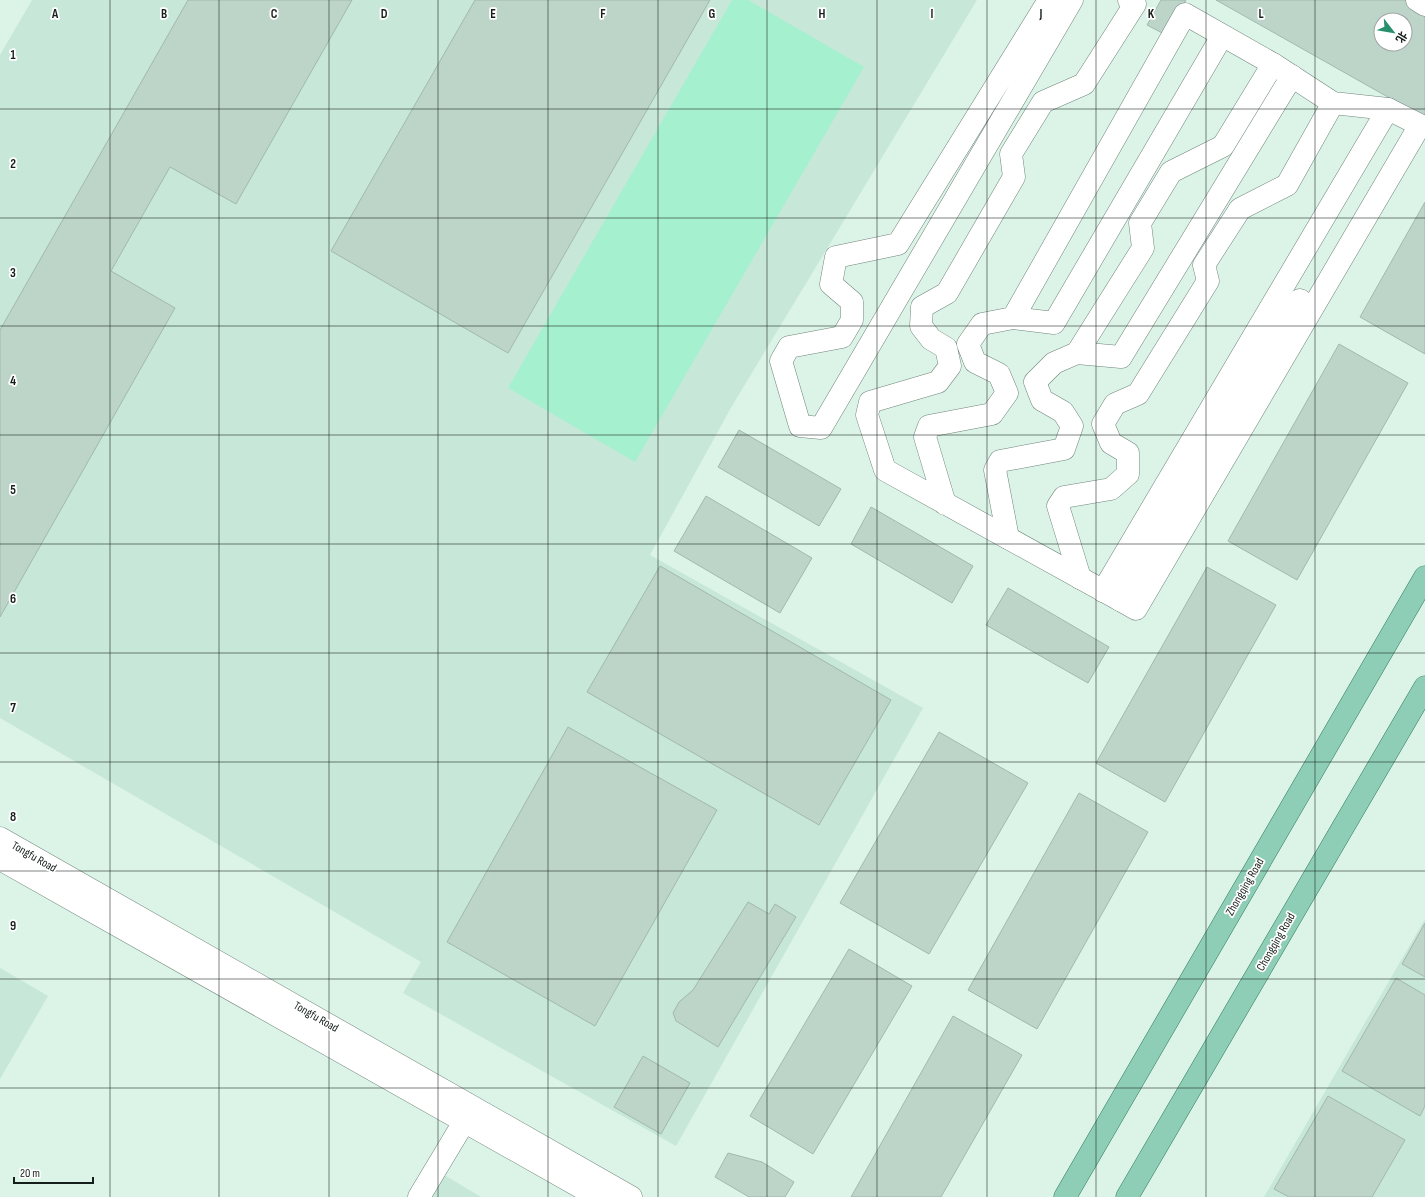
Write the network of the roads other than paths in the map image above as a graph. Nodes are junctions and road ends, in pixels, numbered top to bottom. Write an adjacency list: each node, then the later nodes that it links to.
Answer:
1 (1049, 0): 2 (street)
2 (1072, 0)
3 (1129, 0): 13 (street)
4 (1417, 0): 5 (street)
5 (1425, 5)
6 (1222, 36): 7 (street); 11 (street); 11 (street)
7 (1273, 64): 8 (street); 12 (street)
8 (1292, 76): 9 (street); 12 (street)
9 (1333, 103): 10 (street); 16 (street)
10 (1388, 109): 17 (street); 17 (street)
11 (1013, 318): 13 (street)
12 (1077, 353): 14 (street)
13 (946, 504): 14 (street)
14 (1008, 538): 16 (street)
15 (1425, 577): 25 (main road, Zhongqing Road)
16 (1080, 578): 17 (street)
17 (1111, 595)
18 (1425, 687): 26 (main road, Chongqing Road)
19 (0, 838): 24 (street, Tongfu Road)
20 (0, 859): 21 (street, Tongfu Road)
21 (464, 1122): 22 (street); 23 (street, Tongfu Road)
22 (419, 1197)
23 (598, 1197)
24 (631, 1197)
25 (1065, 1197)
26 (1127, 1197)

